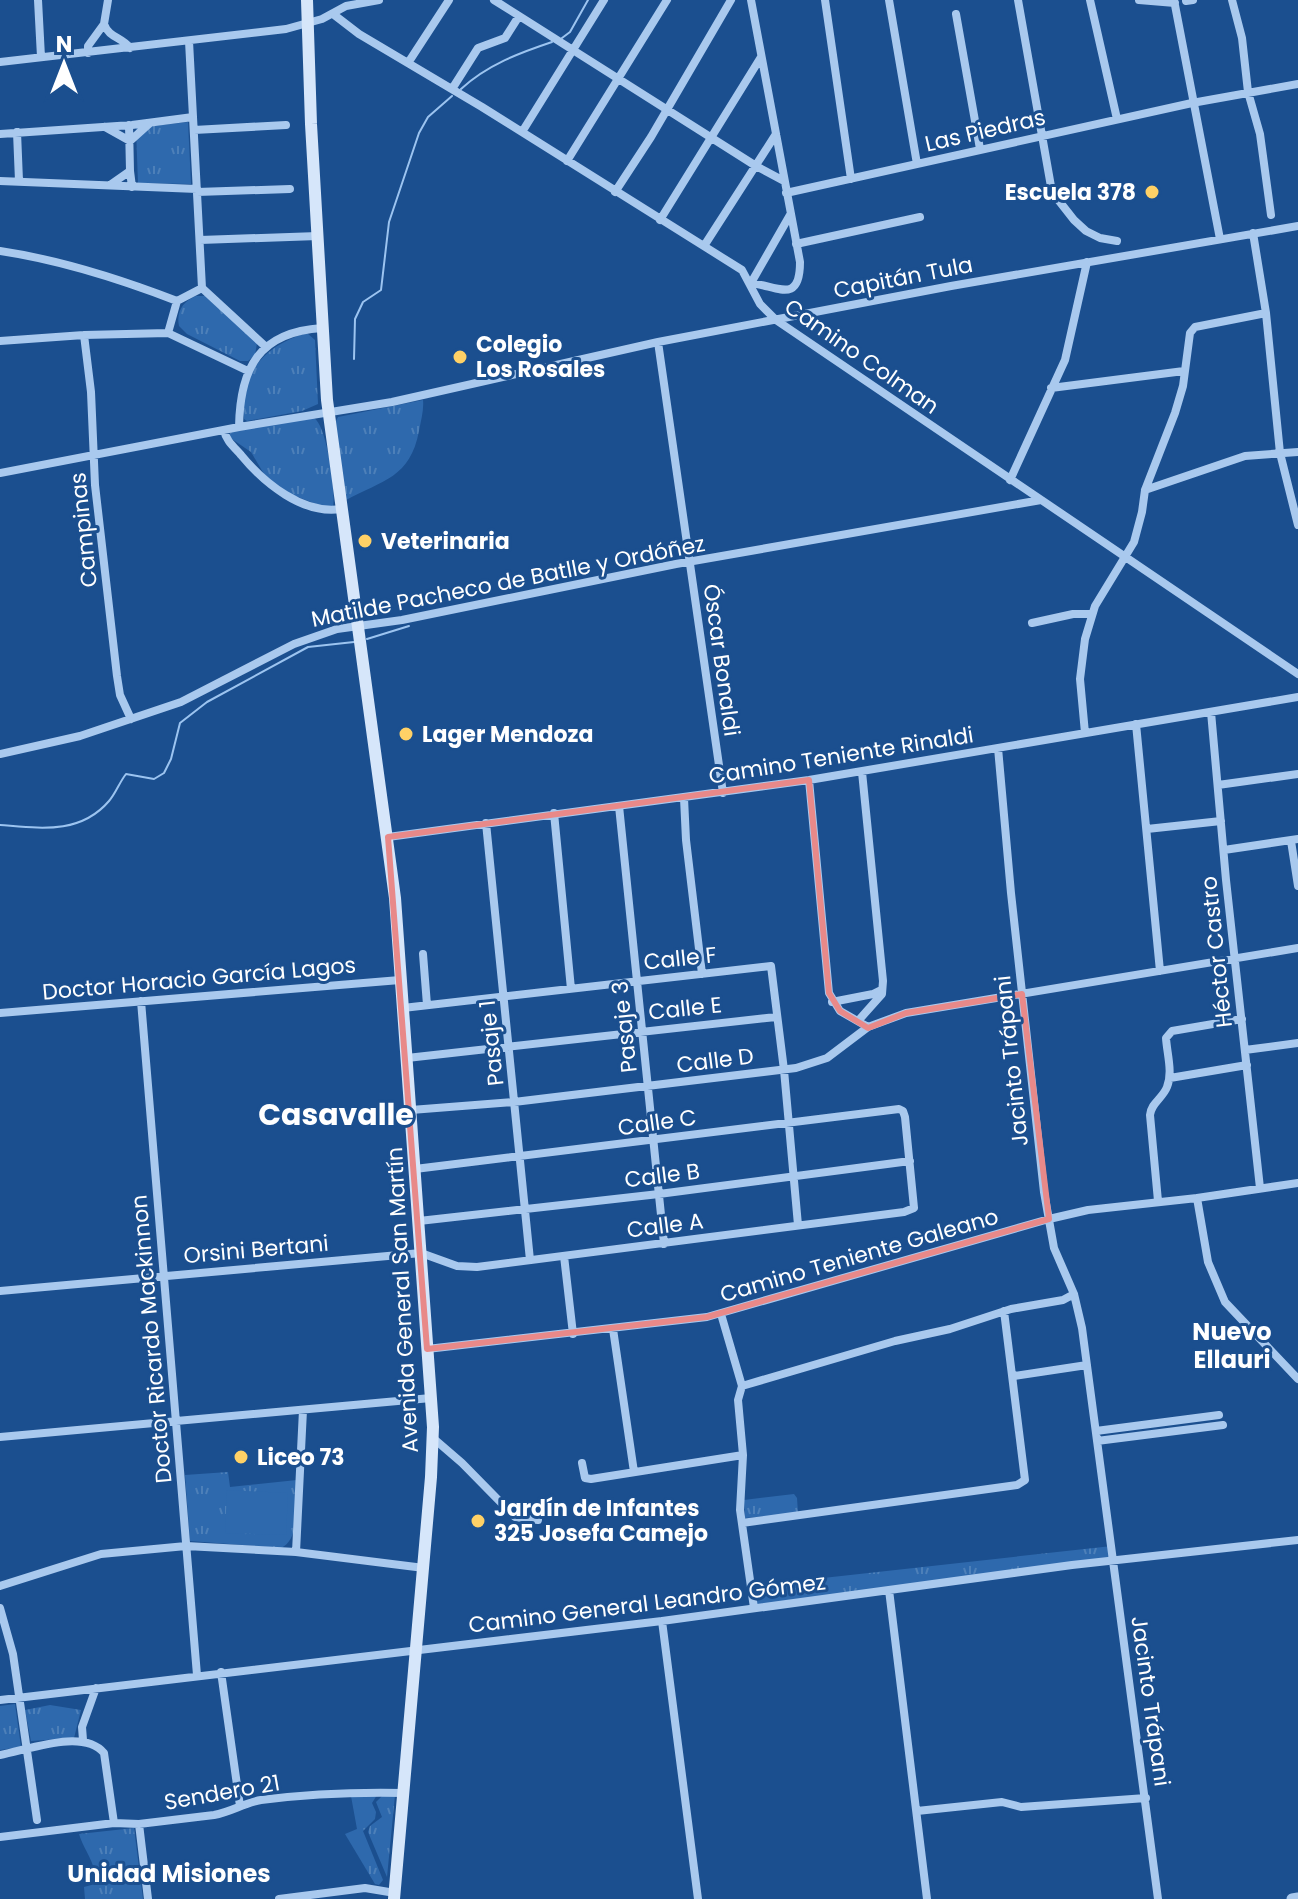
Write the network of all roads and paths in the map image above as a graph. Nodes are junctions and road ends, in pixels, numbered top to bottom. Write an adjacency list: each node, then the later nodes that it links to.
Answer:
1 (38, 0): 28 (street)
2 (108, 0): 21 (street)
3 (307, 0): 22 (main road, Avenida General San Martín)
4 (379, 0): 18 (street)
5 (450, 0): 30 (street)
6 (494, 0): 20 (street)
7 (604, 0): 25 (street)
8 (667, 0): 31 (street)
9 (731, 0): 36 (street)
10 (751, 0): 27 (street)
11 (825, 0): 56 (street)
12 (889, 0): 53 (street)
13 (1018, 0): 48 (street)
14 (1090, 0): 38 (street)
15 (1139, 0): 17 (street)
16 (1232, 0): 34 (street)
17 (1174, 2): 35 (street)
18 (333, 14): 22 (street); 30 (street, Camino Colman)
19 (956, 14): 51 (street)
20 (519, 16): 25 (street); 33 (street)
21 (104, 24): 24 (street); 26 (street)
22 (307, 24): 23 (street); 72 (main road, Avenida General San Martín)
23 (189, 41): 24 (street); 37 (street)
24 (130, 48): 26 (street)
25 (573, 50): 31 (street); 45 (street)
26 (88, 53): 28 (street)
27 (762, 56): 47 (street); 49 (street)
28 (41, 57): 29 (street)
29 (0, 62)
30 (408, 63): 33 (street, Camino Colman)
31 (619, 79): 36 (street); 52 (street)
32 (1298, 84): 34 (street, Las Piedras)
33 (452, 89): 45 (street, Camino Colman)
34 (1248, 92): 35 (street, Las Piedras); 67 (street)
35 (1192, 103): 38 (street, Las Piedras); 73 (street)
36 (667, 110): 49 (street); 64 (street)
37 (193, 117): 39 (street); 43 (street)
38 (1117, 119): 48 (street, Las Piedras)
39 (150, 123): 41 (street); 50 (street)
40 (101, 125): 41 (street); 44 (street); 50 (street)
41 (129, 125): 50 (street)
42 (286, 125): 43 (street)
43 (194, 130): 63 (street)
44 (17, 132): 46 (street); 58 (street)
45 (522, 132): 52 (street, Camino Colman)
46 (0, 134)
47 (776, 134): 54 (street); 59 (street)
48 (1041, 135): 51 (street, Las Piedras); 75 (street)
49 (712, 138): 54 (street); 69 (street)
50 (130, 141): 55 (street)
51 (980, 149): 53 (street, Las Piedras)
52 (567, 161): 64 (street, Camino Colman)
53 (917, 164): 56 (street, Las Piedras)
54 (756, 166): 59 (street); 77 (street)
55 (130, 171): 60 (street); 61 (street)
56 (851, 179): 65 (street, Las Piedras)
57 (0, 181): 58 (street)
58 (19, 181): 60 (street)
59 (784, 181): 65 (street)
60 (109, 186): 61 (street)
61 (132, 187): 63 (street)
62 (290, 189): 63 (street)
63 (197, 191): 74 (street)
64 (615, 192): 69 (street, Camino Colman)
65 (786, 193): 66 (street)
66 (790, 215): 76 (street); 80 (street)
67 (1271, 215)
68 (920, 217): 76 (street)
69 (660, 220): 77 (street, Camino Colman)
70 (1298, 226): 71 (street, Capitán Tula)
71 (1253, 233): 73 (street, Capitán Tula); 83 (street)
72 (318, 236): 74 (street); 85 (main road, Avenida General San Martín)
73 (1220, 239): 79 (street, Capitán Tula)
74 (200, 240): 81 (street)
75 (1117, 241)
76 (796, 244): 80 (street)
77 (704, 246): 80 (street, Camino Colman)
78 (0, 251): 82 (street)
79 (1087, 262): 84 (street, Capitán Tula); 93 (street)
80 (751, 283): 84 (street, Camino Colman)
81 (202, 288): 82 (street); 90 (street)
82 (177, 301): 86 (street)
83 (1266, 313): 92 (street); 98 (street)
84 (776, 320): 89 (street, Capitán Tula); 101 (street, Camino Colman)
85 (322, 328): 90 (street); 94 (main road, Avenida General San Martín)
86 (168, 333): 87 (street); 91 (street)
87 (84, 335): 88 (street); 99 (street, Campinas)
88 (0, 341)
89 (658, 342): 94 (street, Capitán Tula); 107 (street, Óscar Bonaldi)
90 (266, 347): 91 (street)
91 (248, 371): 95 (street)
92 (1184, 371): 93 (street); 102 (street)
93 (1051, 388): 101 (street)
94 (328, 412): 95 (street, Capitán Tula); 104 (main road, Avenida General San Martín)
95 (239, 427): 96 (street, Capitán Tula)
96 (224, 430): 99 (street, Capitán Tula); 104 (street)
97 (1298, 452): 98 (street)
98 (1280, 453): 102 (street); 105 (street)
99 (93, 455): 100 (street, Capitán Tula); 114 (street, Campinas)
100 (0, 473)
101 (1010, 480): 103 (street, Camino Colman)
102 (1145, 490): 106 (street)
103 (1041, 500): 106 (street, Camino Colman); 107 (street, Matilde Pacheco de Batlle y Ordóñez)
104 (341, 509): 110 (main road, Avenida General San Martín)
105 (1298, 525)
106 (1126, 556): 108 (street); 111 (street, Camino Colman)
107 (690, 562): 110 (street, Matilde Pacheco de Batlle y Ordóñez); 123 (street, Óscar Bonaldi)
108 (1092, 614): 109 (street); 116 (street)
109 (1032, 623)
110 (358, 625): 114 (street, Matilde Pacheco de Batlle y Ordóñez); 130 (main road, Avenida General San Martín)
111 (1298, 674)
112 (1298, 697): 113 (street, Camino Teniente Rinaldi)
113 (1211, 712): 115 (street, Camino Teniente Rinaldi); 122 (street, Héctor Castro)
114 (131, 719): 118 (street, Matilde Pacheco de Batlle y Ordóñez)
115 (1136, 724): 116 (street, Camino Teniente Rinaldi); 129 (street)
116 (1085, 733): 117 (street, Camino Teniente Rinaldi)
117 (998, 748): 119 (street, Camino Teniente Rinaldi); 143 (street, Jacinto Trápani)
118 (0, 754)
119 (862, 772): 121 (street, Camino Teniente Rinaldi); 142 (street)
120 (1298, 774): 122 (street)
121 (809, 780): 123 (street, Camino Teniente Rinaldi); 146 (street)
122 (1218, 785): 127 (street, Héctor Castro)
123 (723, 793): 124 (street, Camino Teniente Rinaldi)
124 (684, 798): 125 (street, Camino Teniente Rinaldi); 138 (street)
125 (619, 806): 126 (street, Camino Teniente Rinaldi); 140 (street, Pasaje 3)
126 (554, 813): 128 (street, Camino Teniente Rinaldi); 141 (street)
127 (1221, 821): 129 (street); 132 (street, Héctor Castro)
128 (486, 823): 130 (street, Camino Teniente Rinaldi); 144 (street, Pasaje 1)
129 (1147, 829): 137 (street)
130 (388, 837): 139 (main road, Avenida General San Martín)
131 (1294, 840): 132 (street); 133 (street)
132 (1224, 850): 136 (street, Héctor Castro)
133 (1298, 886)
134 (1298, 948): 136 (street, Calle D)
135 (423, 954): 147 (street)
136 (1236, 958): 137 (street, Calle D); 151 (street, Héctor Castro)
137 (1160, 971): 143 (street, Calle D)
138 (702, 974): 140 (street, Calle F); 150 (street, Calle F)
139 (400, 980): 145 (street, Doctor Horacio García Lagos); 148 (main road, Avenida General San Martín)
140 (637, 981): 141 (street, Calle F); 154 (street, Pasaje 3)
141 (571, 989): 144 (street, Calle F)
142 (883, 989): 146 (street); 152 (street)
143 (1022, 994): 153 (street, Calle D); 177 (street, Jacinto Trápani)
144 (504, 996): 147 (street, Calle F); 156 (street, Pasaje 1)
145 (141, 1001): 149 (street, Doctor Horacio García Lagos); 184 (street, Doctor Ricardo Mackinnon)
146 (832, 1002): 152 (street)
147 (427, 1005): 148 (street, Calle F)
148 (403, 1008): 158 (main road, Avenida General San Martín)
149 (0, 1013)
150 (776, 1017): 154 (street, Calle E); 160 (street)
151 (1242, 1019): 157 (street, Héctor Castro); 161 (street)
152 (858, 1021): 153 (street)
153 (868, 1027): 160 (street, Calle D)
154 (642, 1031): 156 (street, Calle E); 162 (street, Pasaje 3)
155 (1298, 1043): 157 (street)
156 (510, 1047): 158 (street, Calle E); 163 (street, Pasaje 1)
157 (1245, 1050): 159 (street, Héctor Castro)
158 (407, 1058): 164 (main road, Avenida General San Martín)
159 (1247, 1065): 161 (street); 172 (street, Héctor Castro)
160 (784, 1070): 162 (street, Calle D); 165 (street)
161 (1170, 1078): 175 (street)
162 (648, 1086): 163 (street, Calle D); 166 (street, Pasaje 3)
163 (514, 1102): 164 (street, Calle D); 167 (street, Pasaje 1)
164 (411, 1110): 169 (main road, Avenida General San Martín)
165 (788, 1123): 166 (street, Calle C); 168 (street, Calle C); 170 (street)
166 (654, 1142): 167 (street, Calle C); 173 (street, Pasaje 3)
167 (519, 1157): 169 (street, Calle C); 176 (street, Pasaje 1)
168 (910, 1161): 170 (street, Calle B); 179 (street, Calle A)
169 (415, 1169): 178 (main road, Avenida General San Martín)
170 (794, 1176): 173 (street, Calle B); 179 (street)
171 (1298, 1183): 172 (street, Camino Teniente Galeano)
172 (1260, 1188): 174 (street, Camino Teniente Galeano)
173 (659, 1194): 176 (street, Calle B); 180 (street, Pasaje 3)
174 (1197, 1198): 175 (street, Camino Teniente Galeano); 194 (street)
175 (1158, 1201): 177 (street, Camino Teniente Galeano)
176 (524, 1209): 178 (street, Calle B); 183 (street, Pasaje 1)
177 (1049, 1219): 186 (street, Jacinto Trápani); 188 (street, Camino Teniente Galeano)
178 (419, 1221): 181 (main road, Avenida General San Martín)
179 (798, 1225): 180 (street, Calle A)
180 (664, 1244): 182 (street, Calle A)
181 (421, 1253): 183 (street, Calle A); 184 (street, Orsini Bertani); 191 (main road, Avenida General San Martín)
182 (564, 1256): 183 (street, Calle A); 190 (street)
183 (530, 1260)
184 (164, 1275): 185 (street, Orsini Bertani); 200 (street, Doctor Ricardo Mackinnon)
185 (0, 1291)
186 (1074, 1294): 187 (street); 192 (street, Jacinto Trápani)
187 (1004, 1311): 193 (street); 195 (street)
188 (721, 1314): 189 (street, Camino Teniente Galeano); 195 (street)
189 (613, 1329): 190 (street, Camino Teniente Galeano); 209 (street)
190 (573, 1334): 191 (street, Camino Teniente Galeano)
191 (427, 1349): 196 (main road, Avenida General San Martín)
192 (1087, 1365): 193 (street); 204 (street, Jacinto Trápani)
193 (1014, 1376): 211 (street)
194 (1298, 1379)
195 (742, 1386): 207 (street)
196 (431, 1398): 197 (street); 206 (main road, Avenida General San Martín)
197 (303, 1410): 200 (street); 214 (street)
198 (1219, 1415): 199 (street)
199 (1194, 1418): 202 (street); 203 (street)
200 (177, 1421): 205 (street); 213 (street, Doctor Ricardo Mackinnon)
201 (1223, 1425): 202 (street)
202 (1192, 1428): 203 (street)
203 (1151, 1429): 204 (street)
204 (1096, 1436): 215 (street, Jacinto Trápani)
205 (0, 1437)
206 (433, 1438): 210 (street); 216 (main road, Avenida General San Martín)
207 (743, 1455): 209 (street); 211 (street)
208 (582, 1463): 209 (street)
209 (634, 1472)
210 (538, 1520)
211 (742, 1523): 220 (street)
212 (1298, 1540): 215 (street, Camino General Leandro Gómez)
213 (186, 1546): 214 (street); 217 (street); 224 (street, Doctor Ricardo Mackinnon)
214 (296, 1552): 216 (street)
215 (1114, 1561): 218 (street, Camino General Leandro Gómez); 232 (street, Jacinto Trápani)
216 (424, 1568): 222 (main road, Avenida General San Martín)
217 (0, 1586)
218 (889, 1590): 220 (street, Camino General Leandro Gómez); 234 (street)
219 (0, 1608): 226 (street)
220 (754, 1608): 221 (street, Camino General Leandro Gómez)
221 (662, 1621): 222 (street, Camino General Leandro Gómez); 244 (street)
222 (416, 1649): 223 (street, Camino General Leandro Gómez); 231 (main road, Avenida General San Martín)
223 (221, 1672): 224 (street, Camino General Leandro Gómez); 233 (street)
224 (197, 1675): 225 (street, Camino General Leandro Gómez)
225 (96, 1688): 226 (street, Camino General Leandro Gómez); 228 (street)
226 (18, 1698): 227 (street, Camino General Leandro Gómez); 229 (street)
227 (0, 1700)
228 (83, 1740): 229 (street); 236 (street)
229 (28, 1750): 230 (street); 235 (street)
230 (0, 1755)
231 (404, 1793): 233 (street, Sendero 21); 239 (main road, Avenida General San Martín)
232 (1146, 1798): 234 (street); 246 (street, Jacinto Trápani)
233 (240, 1806): 237 (street, Sendero 21)
234 (917, 1811): 245 (street)
235 (37, 1820)
236 (114, 1823): 237 (street, Sendero 21); 238 (street, Sendero 21)
237 (139, 1824): 242 (street)
238 (0, 1837)
239 (395, 1896): 240 (street)
240 (308, 1897): 243 (street)
241 (1298, 1898): 247 (street)
242 (148, 1899)
243 (279, 1899)
244 (698, 1899)
245 (927, 1899)
246 (1158, 1899)
247 (1292, 1899)

